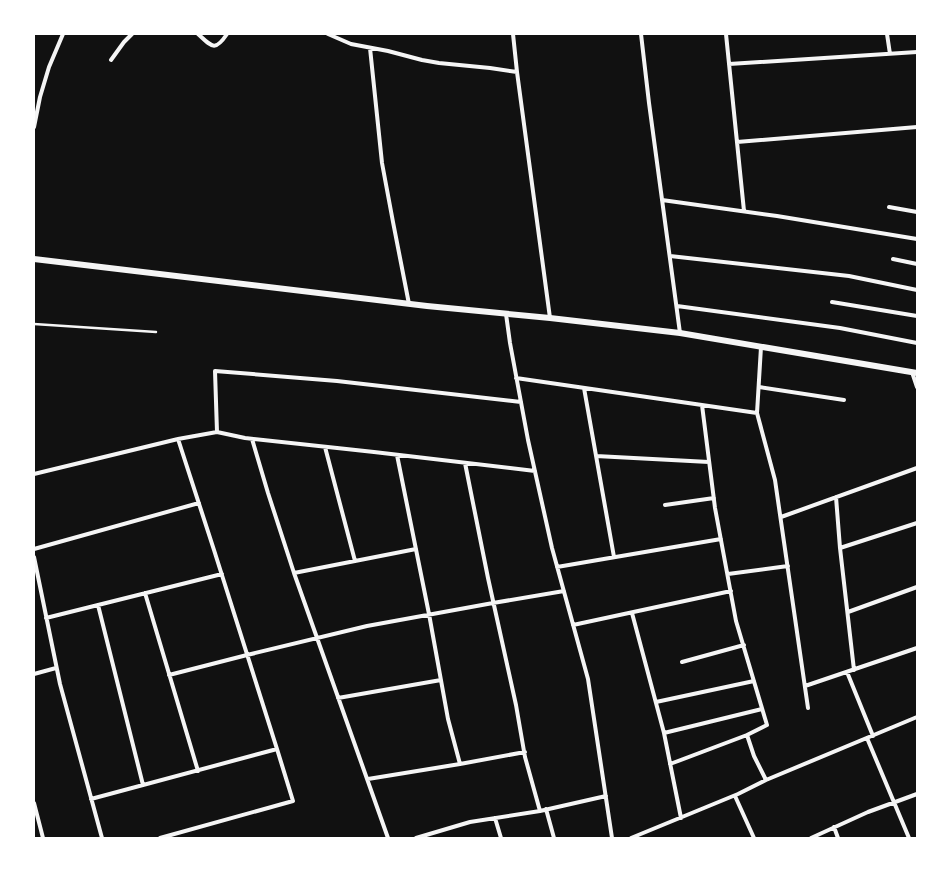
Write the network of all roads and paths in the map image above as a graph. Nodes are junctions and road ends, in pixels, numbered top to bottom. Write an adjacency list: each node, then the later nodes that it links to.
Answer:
1 (63, 34): 16 (street)
2 (132, 34): 13 (street)
3 (198, 34): 4 (street)
4 (227, 34)
5 (328, 34): 10 (street)
6 (513, 34): 15 (street)
7 (641, 34): 19 (street)
8 (726, 34): 14 (street)
9 (887, 34): 12 (street)
10 (370, 48): 15 (street); 30 (street)
11 (917, 52): 12 (street)
12 (890, 54): 14 (street)
13 (111, 60)
14 (729, 64): 18 (street)
15 (517, 72): 34 (street)
16 (34, 127)
17 (917, 127): 18 (street)
18 (737, 142): 21 (street)
19 (662, 200): 21 (street); 24 (street)
20 (889, 207): 22 (street)
21 (744, 211): 23 (street)
22 (917, 212)
23 (917, 239)
24 (670, 256): 28 (street); 31 (street)
25 (34, 259): 30 (street)
26 (893, 259): 27 (street)
27 (917, 264)
28 (917, 290)
29 (832, 302): 33 (street)
30 (409, 304): 32 (street)
31 (677, 306): 37 (street); 38 (street)
32 (506, 314): 34 (street); 41 (street)
33 (917, 316)
34 (550, 318): 37 (street)
35 (34, 324): 36 (lane)
36 (156, 332)
37 (680, 333): 39 (street)
38 (917, 343)
39 (761, 347): 40 (street); 42 (street)
40 (914, 373): 43 (street)
41 (516, 378): 44 (street); 46 (street)
42 (759, 387): 45 (street); 48 (street)
43 (917, 387)
44 (584, 388): 47 (street); 54 (street)
45 (844, 400)
46 (521, 402): 49 (street); 58 (street)
47 (702, 405): 48 (street); 55 (street)
48 (757, 413): 64 (street)
49 (217, 432): 50 (street); 51 (street)
50 (178, 439): 59 (street); 62 (street)
51 (252, 439): 52 (street); 75 (street)
52 (326, 447): 53 (street); 72 (street)
53 (397, 455): 56 (street); 69 (street)
54 (596, 456): 55 (street); 71 (street)
55 (709, 462): 61 (street)
56 (465, 463): 58 (street); 82 (street)
57 (917, 468): 60 (street)
58 (535, 472): 74 (street)
59 (34, 474)
60 (836, 497): 64 (street); 67 (street)
61 (714, 498): 63 (street); 66 (street)
62 (199, 503): 68 (street); 76 (street)
63 (666, 505)
64 (781, 516): 73 (street)
65 (917, 523): 67 (street)
66 (721, 539): 71 (street); 77 (street)
67 (840, 548): 84 (street)
68 (34, 549)
69 (416, 549): 72 (street); 86 (street)
70 (34, 557): 87 (street)
71 (614, 557): 74 (street)
72 (355, 561): 75 (street)
73 (788, 566): 77 (street); 101 (street)
74 (557, 567): 79 (street)
75 (294, 573): 89 (street)
76 (222, 574): 81 (street); 92 (street)
77 (728, 574): 80 (street)
78 (917, 588): 84 (street)
79 (564, 591): 82 (street); 88 (street)
80 (731, 591): 85 (street); 90 (street)
81 (145, 593): 83 (street); 98 (street)
82 (493, 603): 86 (street); 112 (street)
83 (98, 605): 87 (street); 118 (street)
84 (848, 612): 95 (street)
85 (632, 613): 88 (street); 103 (street)
86 (429, 614): 89 (street); 99 (street)
87 (46, 618): 94 (street)
88 (573, 625): 120 (street)
89 (316, 638): 92 (street); 102 (street)
90 (744, 645): 93 (street); 100 (street)
91 (917, 648): 95 (street)
92 (247, 655): 98 (street); 111 (street)
93 (682, 662)
94 (56, 668): 97 (street); 122 (street)
95 (854, 670): 96 (street)
96 (847, 672): 101 (street); 109 (street)
97 (34, 674)
98 (169, 675): 115 (street)
99 (441, 680): 102 (street); 113 (street)
100 (754, 681): 103 (street); 105 (street)
101 (805, 686): 104 (street)
102 (338, 698): 116 (street)
103 (656, 702): 107 (street)
104 (808, 708)
105 (762, 709): 107 (street); 108 (street)
106 (917, 717): 109 (street)
107 (664, 733): 114 (street)
108 (748, 735): 114 (street); 117 (street)
109 (873, 736): 110 (street)
110 (867, 738): 117 (street); 123 (street)
111 (277, 749): 115 (street); 132 (street)
112 (525, 752): 113 (street); 126 (street)
113 (460, 764): 116 (street)
114 (670, 764): 128 (street)
115 (198, 771): 118 (street)
116 (368, 779): 133 (street)
117 (766, 780): 121 (street)
118 (143, 785): 122 (street)
119 (917, 794): 123 (street)
120 (606, 796): 125 (street); 137 (street)
121 (734, 796): 128 (street); 139 (street)
122 (91, 799): 131 (street)
123 (895, 802): 129 (street); 142 (street)
124 (34, 803): 130 (street)
125 (546, 809): 126 (street); 136 (street)
126 (540, 811): 127 (street)
127 (495, 818): 134 (street); 135 (street)
128 (681, 818): 138 (street)
129 (834, 827): 140 (street); 141 (street)
130 (43, 838)
131 (102, 838)
132 (160, 838)
133 (388, 838)
134 (416, 838)
135 (500, 838)
136 (554, 838)
137 (612, 838)
138 (630, 838)
139 (754, 838)
140 (811, 838)
141 (838, 838)
142 (909, 838)

